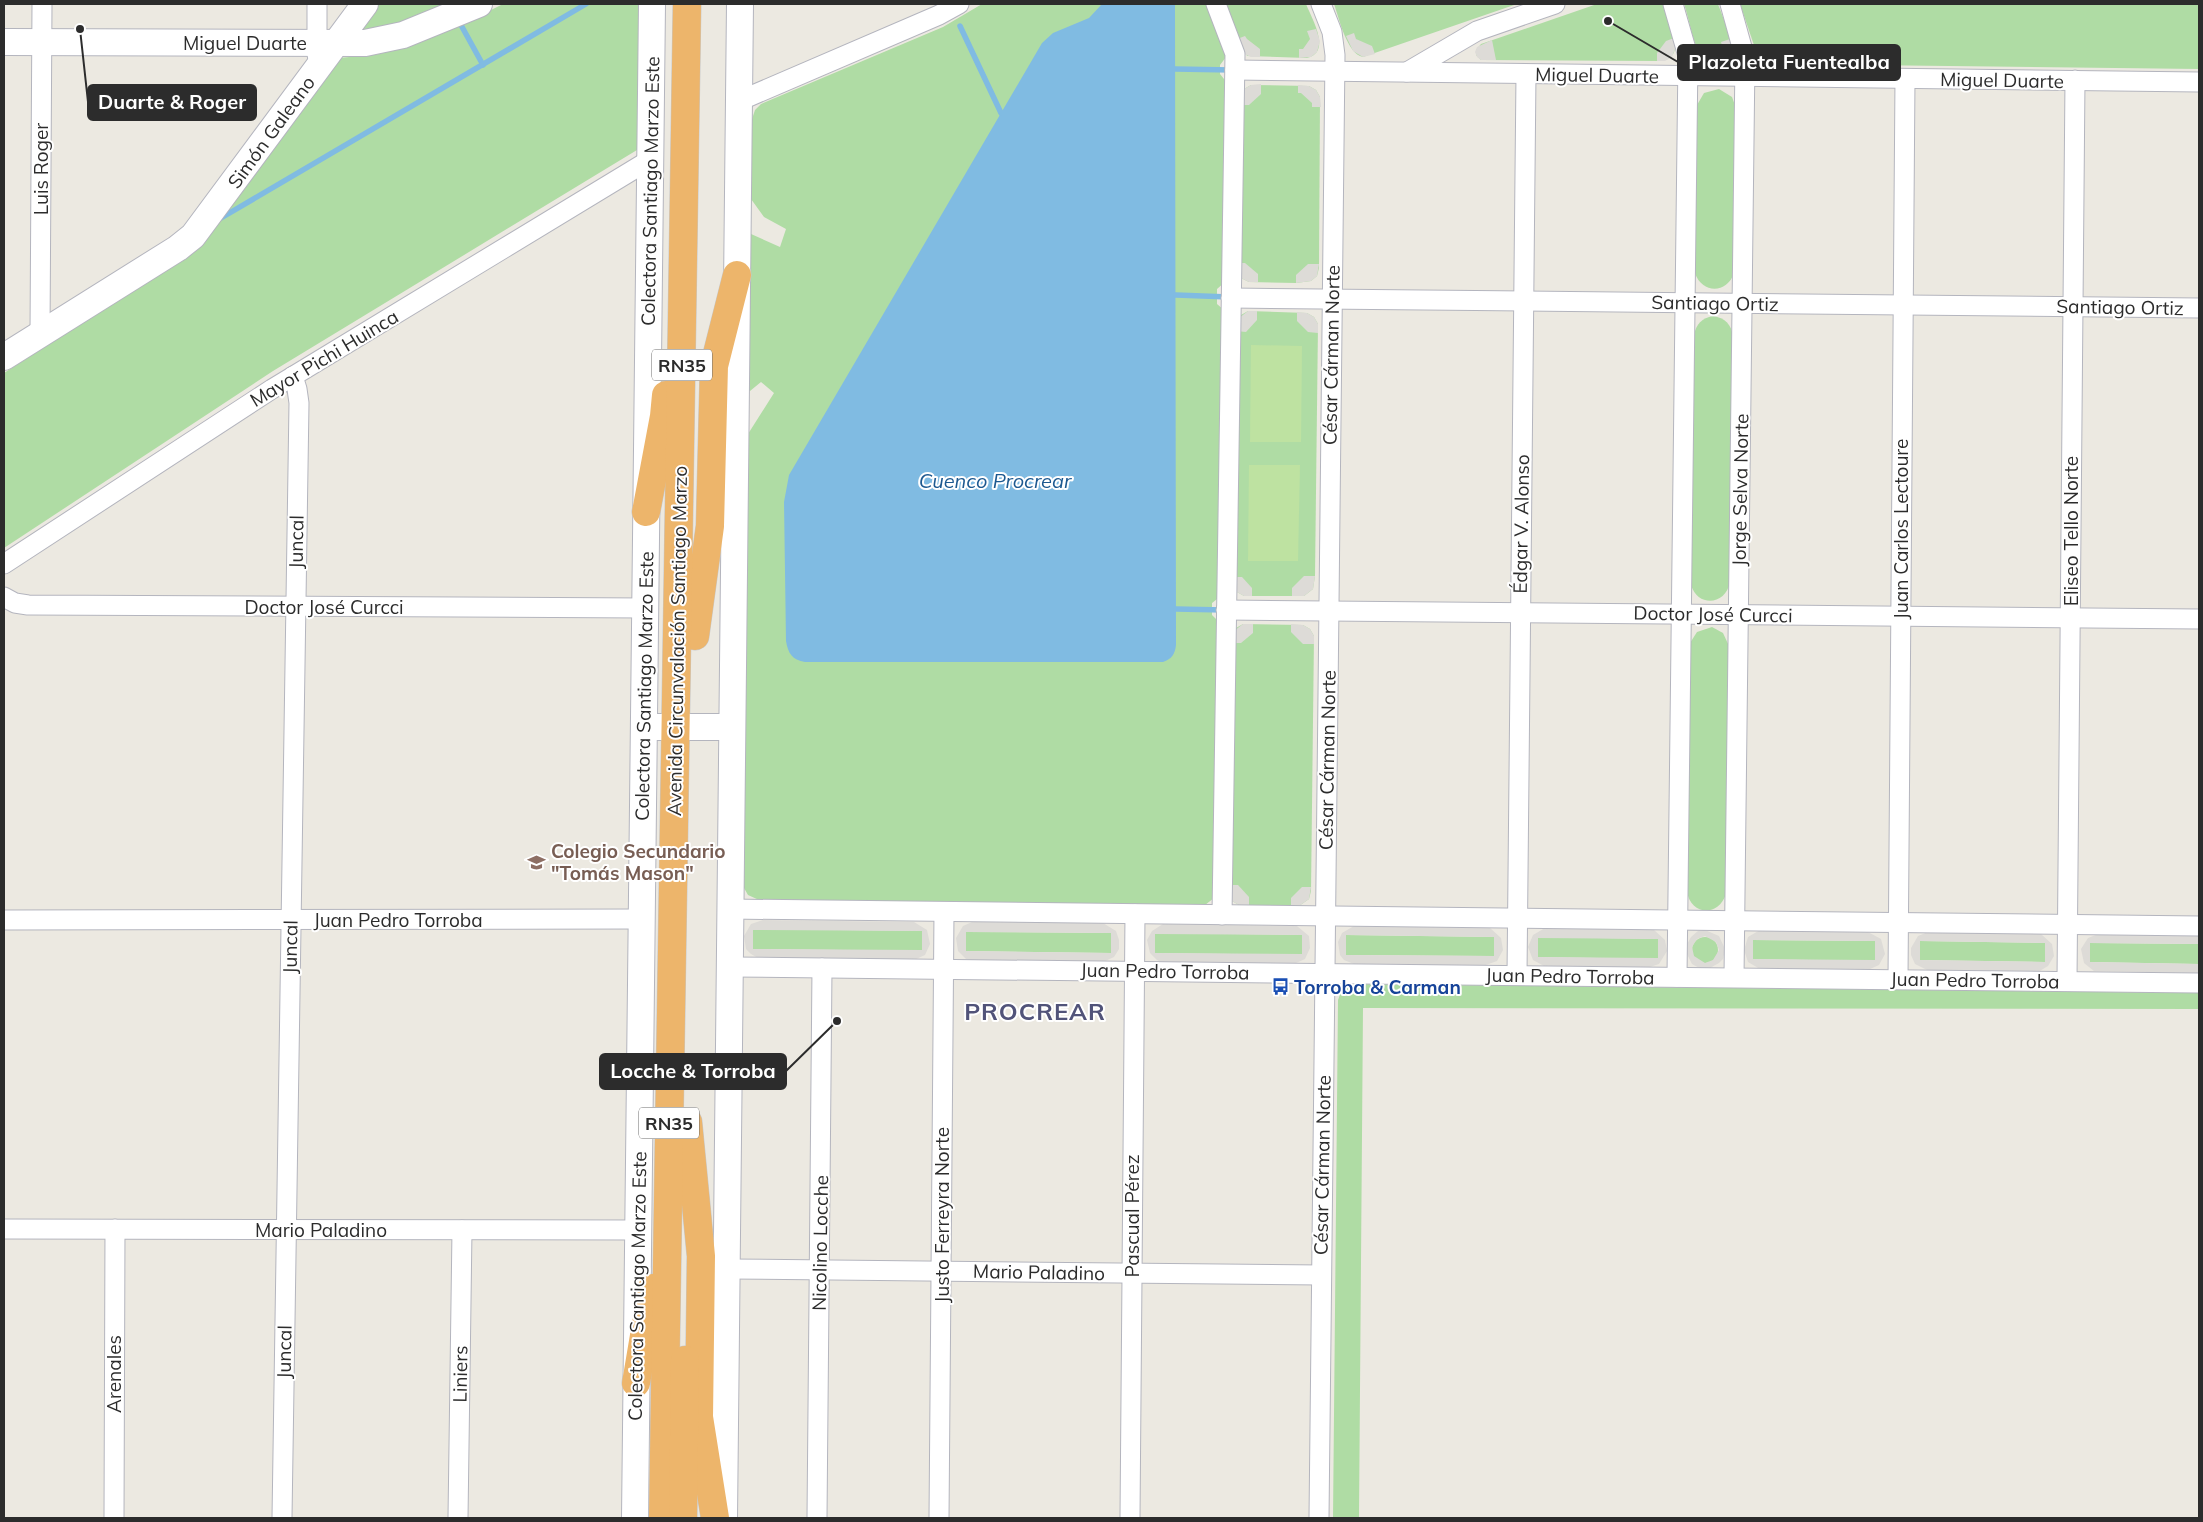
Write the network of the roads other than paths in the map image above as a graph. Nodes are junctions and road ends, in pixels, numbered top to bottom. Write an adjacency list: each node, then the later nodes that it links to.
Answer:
1 (42, 4): 16 (street, Luis Roger)
2 (317, 4): 17 (street)
3 (365, 4): 17 (street, Simón Galeano)
4 (479, 4): 17 (street, Miguel Duarte)
5 (652, 4): 29 (street, Colectora Santiago Marzo Este)
6 (687, 4): 28 (highway, Avenida Circunvalación Santiago Marzo / RN35)
7 (704, 4): 55 (highway, Avenida Circunvalación Santiago Marzo / RN35)
8 (740, 4): 27 (street)
9 (959, 4): 27 (street)
10 (1216, 4): 18 (street)
11 (1322, 4): 19 (street, César Cárman Norte)
12 (1555, 4): 20 (street)
13 (1673, 4): 22 (street)
14 (1730, 4): 23 (street, Jorge Selva Norte)
15 (4, 42): 16 (street, Miguel Duarte)
16 (42, 42): 17 (street, Miguel Duarte); 39 (street, Luis Roger)
17 (323, 52): 39 (street, Simón Galeano)
18 (1235, 70): 19 (street, Miguel Duarte); 31 (street)
19 (1335, 72): 20 (street, Miguel Duarte); 32 (street, César Cárman Norte)
20 (1406, 72): 21 (street, Miguel Duarte)
21 (1526, 74): 22 (street, Miguel Duarte); 33 (street, Édgar V. Alonso)
22 (1688, 76): 23 (street, Miguel Duarte); 34 (street)
23 (1745, 76): 24 (street, Miguel Duarte); 35 (street, Jorge Selva Norte)
24 (1905, 78): 25 (street, Miguel Duarte); 36 (street, Juan Carlos Lectoure)
25 (2075, 80): 26 (street, Miguel Duarte); 37 (street, Eliseo Tello Norte)
26 (2199, 82)
27 (739, 100): 30 (street)
28 (685, 148): 42 (highway); 57 (highway, Avenida Circunvalación Santiago Marzo / RN35)
29 (650, 159): 41 (street, Mayor Pichi Huinca); 42 (street, Colectora Santiago Marzo Este)
30 (737, 275): 55 (highway); 58 (street)
31 (1231, 298): 32 (street, Santiago Ortiz); 47 (street)
32 (1332, 298): 33 (street, Santiago Ortiz); 48 (street, César Cárman Norte)
33 (1524, 301): 34 (street, Santiago Ortiz); 49 (street, Édgar V. Alonso)
34 (1685, 302): 35 (street, Santiago Ortiz); 50 (street)
35 (1742, 303): 36 (street, Santiago Ortiz); 51 (street, Jorge Selva Norte)
36 (1903, 304): 37 (street, Santiago Ortiz); 52 (street, Juan Carlos Lectoure)
37 (2073, 306): 38 (street, Santiago Ortiz); 53 (street, Eliseo Tello Norte)
38 (2199, 308)
39 (40, 335): 40 (street, Simón Galeano)
40 (5, 354)
41 (293, 376): 43 (street, Mayor Pichi Huinca); 45 (street, Juncal)
42 (646, 512): 46 (street, Colectora Santiago Marzo Este)
43 (4, 564)
44 (4, 597): 45 (street, Doctor José Curcci)
45 (295, 606): 46 (street, Doctor José Curcci); 67 (street, Juncal)
46 (645, 608): 56 (street, Colectora Santiago Marzo Este)
47 (1226, 610): 48 (street, Doctor José Curcci); 62 (street)
48 (1328, 610): 49 (street, Doctor José Curcci); 63 (street, César Cárman Norte)
49 (1520, 612): 50 (street, Doctor José Curcci); 64 (street, Édgar V. Alonso)
50 (1682, 614): 51 (street, Doctor José Curcci); 68 (street)
51 (1739, 614): 52 (street, Doctor José Curcci); 69 (street, Jorge Selva Norte)
52 (1901, 616): 53 (street, Doctor José Curcci); 70 (street, Juan Carlos Lectoure)
53 (2070, 618): 54 (street, Doctor José Curcci); 71 (street, Eliseo Tello Norte)
54 (2199, 619)
55 (695, 636): 57 (highway, Avenida Circunvalación Santiago Marzo / RN35)
56 (644, 727): 57 (street); 65 (street, Colectora Santiago Marzo Este)
57 (685, 727): 58 (street); 84 (highway, Avenida Circunvalación Santiago Marzo / RN35); 85 (highway, Avenida Circunvalación Santiago Marzo / RN35)
58 (732, 727): 59 (street)
59 (730, 909): 60 (street); 73 (street)
60 (944, 912): 61 (street); 75 (street, Justo Ferreyra Norte)
61 (1135, 914): 62 (street); 76 (street, Pascual Pérez)
62 (1222, 915): 63 (street)
63 (1325, 916): 64 (street); 77 (street, César Cárman Norte)
64 (1517, 918): 68 (street); 78 (street, Édgar V. Alonso)
65 (642, 919): 67 (street, Juan Pedro Torroba); 90 (street, Colectora Santiago Marzo Este)
66 (4, 920): 67 (street, Juan Pedro Torroba)
67 (290, 920): 88 (street, Juncal)
68 (1678, 920): 69 (street); 79 (street)
69 (1735, 921): 70 (street); 80 (street, Jorge Selva Norte)
70 (1899, 923): 71 (street); 81 (street, Juan Carlos Lectoure)
71 (2068, 925): 72 (street); 82 (street, Eliseo Tello Norte)
72 (2199, 926)
73 (730, 967): 74 (street, Juan Pedro Torroba); 91 (street)
74 (822, 968): 75 (street, Juan Pedro Torroba); 92 (street, Nicolino Locche)
75 (944, 969): 76 (street, Juan Pedro Torroba); 93 (street, Justo Ferreyra Norte)
76 (1134, 971): 77 (street, Juan Pedro Torroba); 94 (street, Pascual Pérez)
77 (1324, 973): 78 (street, Juan Pedro Torroba); 95 (street, César Cárman Norte)
78 (1517, 975): 79 (street, Juan Pedro Torroba)
79 (1677, 977): 80 (street, Juan Pedro Torroba)
80 (1734, 978): 81 (street, Juan Pedro Torroba)
81 (1898, 979): 82 (street, Juan Pedro Torroba)
82 (2067, 982): 83 (street, Juan Pedro Torroba)
83 (2199, 983)
84 (670, 1055): 96 (highway); 101 (highway, Avenida Circunvalación Santiago Marzo / RN35)
85 (688, 1122): 102 (highway, Avenida Circunvalación Santiago Marzo / RN35); 103 (highway)
86 (4, 1229): 87 (street, Mario Paladino)
87 (115, 1229): 88 (street, Mario Paladino); 97 (street, Arenales)
88 (285, 1230): 89 (street, Mario Paladino); 98 (street, Juncal)
89 (462, 1230): 90 (street, Mario Paladino); 99 (street, Liniers)
90 (638, 1230): 96 (street, Colectora Santiago Marzo Este)
91 (727, 1269): 92 (street, Mario Paladino); 104 (street)
92 (820, 1270): 93 (street, Mario Paladino); 105 (street, Nicolino Locche)
93 (941, 1271): 94 (street, Mario Paladino); 106 (street, Justo Ferreyra Norte)
94 (1132, 1273): 95 (street, Mario Paladino); 107 (street, Pascual Pérez)
95 (1321, 1275): 108 (street, César Cárman Norte)
96 (636, 1383): 100 (street, Colectora Santiago Marzo Este)
97 (114, 1518)
98 (282, 1518)
99 (458, 1518)
100 (635, 1518)
101 (663, 1518)
102 (683, 1518)
103 (716, 1518)
104 (724, 1518)
105 (817, 1518)
106 (939, 1518)
107 (1130, 1518)
108 (1319, 1518)

